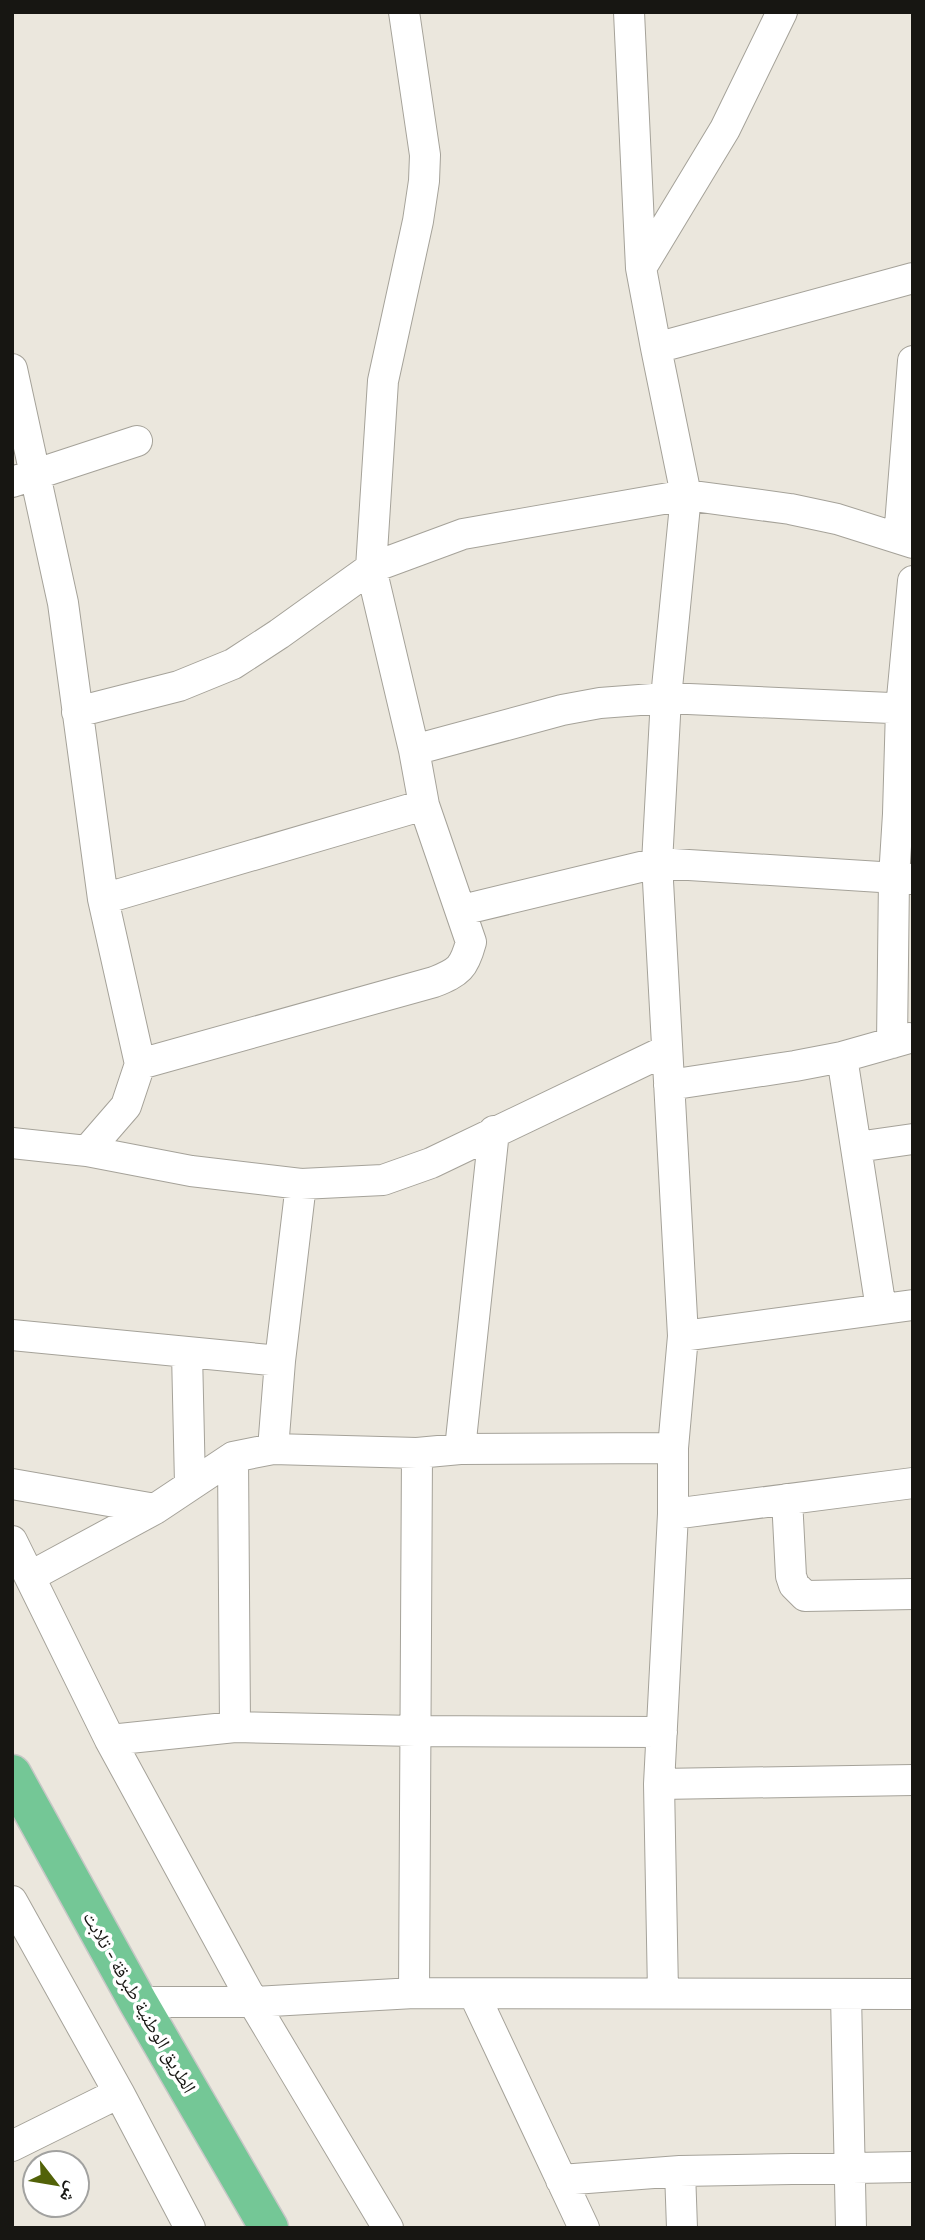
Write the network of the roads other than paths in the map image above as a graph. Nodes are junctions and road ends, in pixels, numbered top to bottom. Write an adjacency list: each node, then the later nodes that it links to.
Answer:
1 (404, 12): 13 (street)
2 (629, 12): 4 (street)
3 (782, 12): 4 (street)
4 (641, 268): 6 (street)
5 (913, 278): 6 (street)
6 (656, 348): 11 (street)
7 (913, 361): 12 (street)
8 (12, 369): 10 (street)
9 (137, 441): 10 (street)
10 (23, 478): 17 (street)
11 (686, 495): 12 (street); 13 (street); 15 (street)
12 (906, 541)
13 (371, 568): 17 (street); 18 (street)
14 (913, 581): 16 (street)
15 (666, 698): 16 (street); 18 (street); 20 (street)
16 (907, 709): 21 (street)
17 (77, 712): 22 (street)
18 (414, 750): 19 (street)
19 (424, 805): 22 (street); 23 (street)
20 (657, 863): 21 (street); 23 (street); 25 (street)
21 (903, 878): 24 (street)
22 (103, 900): 27 (street)
23 (462, 910): 27 (street)
24 (902, 1040): 26 (street)
25 (667, 1050): 28 (street); 29 (street)
26 (842, 1057): 28 (street); 32 (street)
27 (140, 1064): 33 (street)
28 (669, 1085): 38 (street)
29 (494, 1131): 34 (street); 43 (street)
30 (913, 1139): 32 (street)
31 (12, 1143): 33 (street)
32 (857, 1147): 36 (street)
33 (87, 1151): 34 (street)
34 (301, 1184): 40 (street)
35 (913, 1305): 36 (street)
36 (881, 1309): 38 (street)
37 (12, 1335): 39 (street)
38 (683, 1336): 41 (street)
39 (187, 1353): 40 (street); 48 (street)
40 (280, 1361): 42 (street)
41 (673, 1448): 43 (street); 51 (street)
42 (273, 1449): 44 (street); 45 (street)
43 (460, 1449): 44 (street)
44 (417, 1453): 56 (street)
45 (233, 1458): 48 (street); 55 (street)
46 (913, 1483): 49 (street)
47 (12, 1484): 50 (street)
48 (190, 1484): 50 (street)
49 (786, 1499): 51 (street); 54 (street)
50 (155, 1509): 53 (street)
51 (673, 1514): 57 (street)
52 (12, 1541): 53 (street)
53 (31, 1576): 58 (street)
54 (913, 1594)
55 (236, 1727): 56 (street); 58 (street)
56 (415, 1731): 57 (street); 64 (street)
57 (662, 1732): 61 (street)
58 (110, 1740): 69 (street)
59 (12, 1774): 68 (main road, الطريق الوطنية طبرقة - تلابت)
60 (913, 1780): 61 (street)
61 (659, 1784): 63 (street)
62 (12, 1901): 70 (street)
63 (663, 1992): 65 (street); 67 (street)
64 (414, 1993): 65 (street); 69 (street)
65 (474, 1994): 75 (street)
66 (913, 1994): 67 (street)
67 (846, 1995): 73 (street)
68 (138, 2002): 69 (street); 77 (main road, الطريق الوطنية طبرقة - تلابت)
69 (253, 2002): 78 (street)
70 (119, 2093): 71 (street); 76 (street)
71 (12, 2146)
72 (913, 2167): 73 (street)
73 (849, 2168): 74 (street); 81 (street)
74 (680, 2171): 75 (street); 80 (street)
75 (561, 2180): 79 (street)
76 (190, 2228)
77 (269, 2228)
78 (388, 2228)
79 (584, 2228)
80 (682, 2228)
81 (851, 2228)

